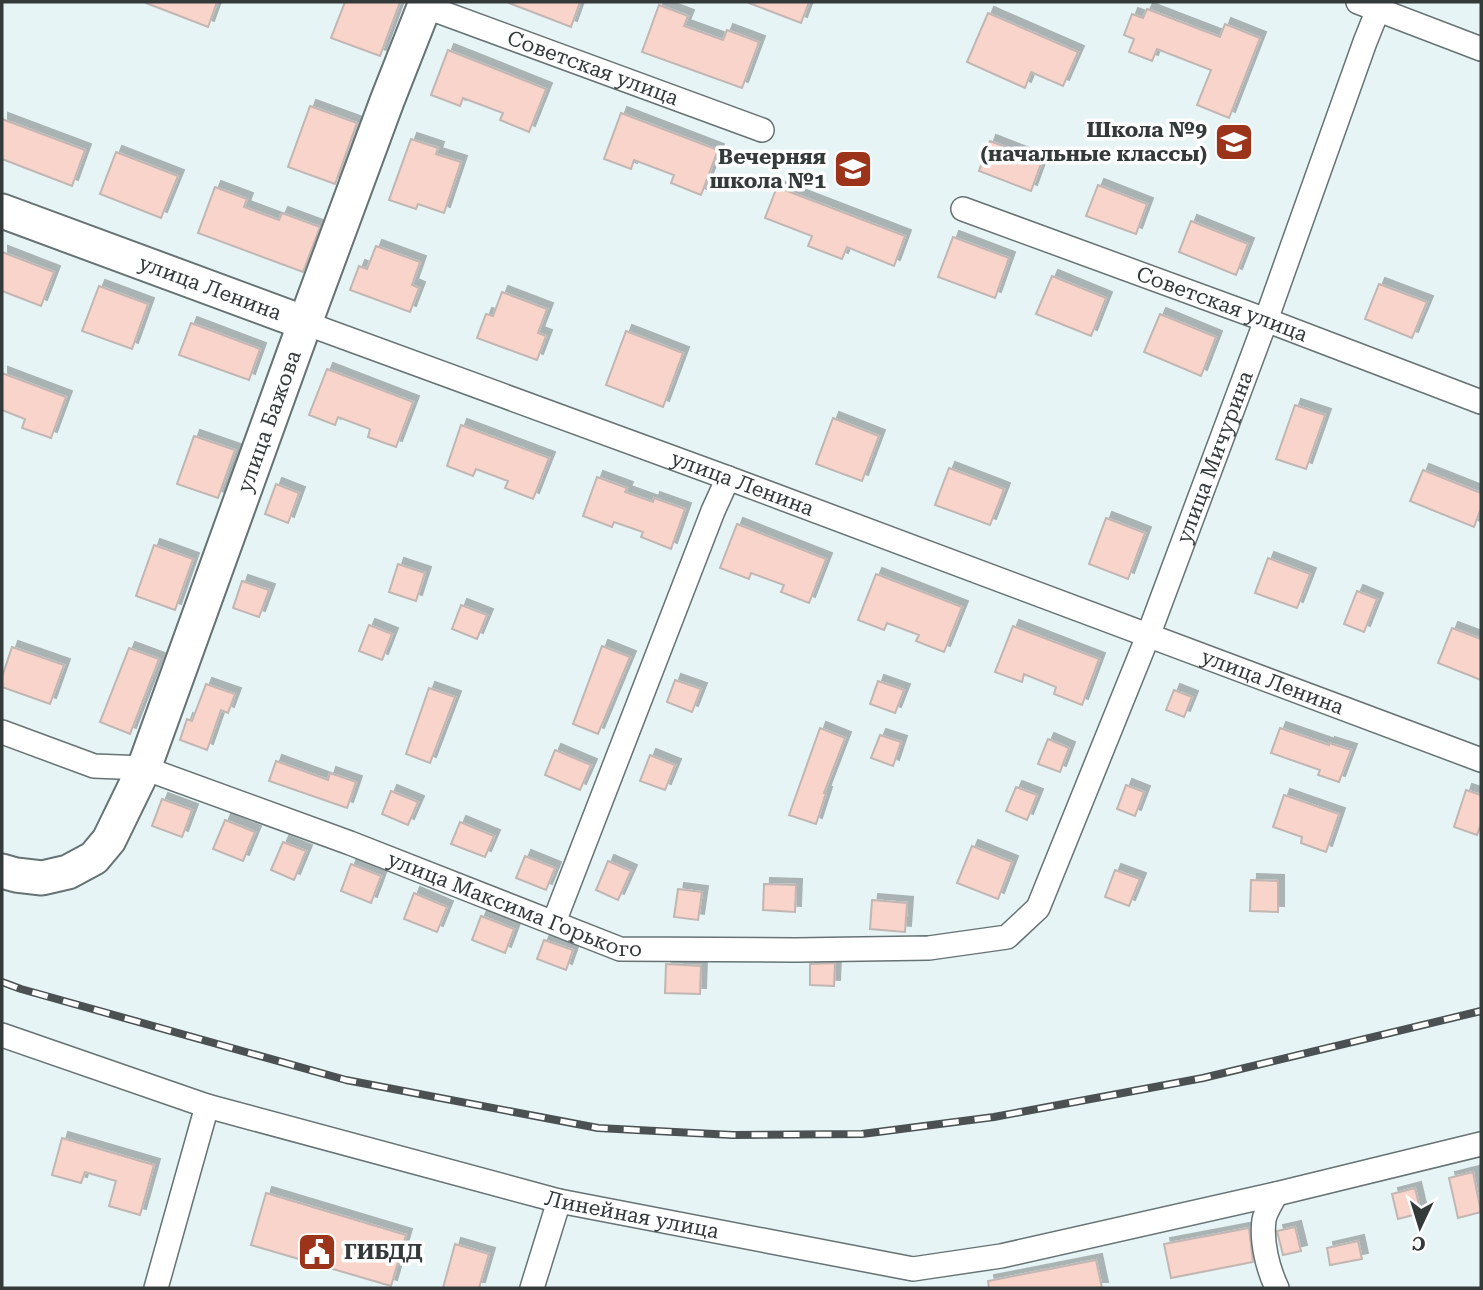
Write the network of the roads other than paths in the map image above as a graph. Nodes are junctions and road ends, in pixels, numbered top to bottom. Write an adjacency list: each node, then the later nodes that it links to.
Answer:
1 (425, 4): 4 (street, Советская улица); 8 (street, улица Бажова)
2 (1373, 4): 3 (street); 7 (street, улица Мичурина)
3 (1481, 49)
4 (762, 130)
5 (963, 209): 7 (street, Советская улица)
6 (2, 211): 8 (street, улица Ленина)
7 (1266, 320): 9 (street, Советская улица); 11 (street, улица Мичурина)
8 (305, 323): 10 (street, улица Ленина); 14 (street, улица Бажова)
9 (1481, 402)
10 (728, 478): 11 (street, улица Ленина); 17 (street)
11 (1148, 636): 13 (street, улица Ленина); 16 (street, улица Мичурина)
12 (2, 732): 14 (street, улица Максима Горького)
13 (1481, 760)
14 (144, 768): 15 (street, улица Бажова); 17 (street, улица Максима Горького)
15 (2, 872)
16 (1038, 908): 17 (street, улица Максима Горького)
17 (554, 922)
18 (2, 1035): 19 (street, Линейная улица)
19 (207, 1107): 22 (street, Линейная улица); 24 (street)
20 (1481, 1144): 21 (street, Линейная улица)
21 (1276, 1194): 23 (street, Линейная улица); 26 (street)
22 (559, 1201): 23 (street, Линейная улица); 25 (street)
23 (910, 1279)
24 (156, 1288)
25 (532, 1288)
26 (1277, 1288)

